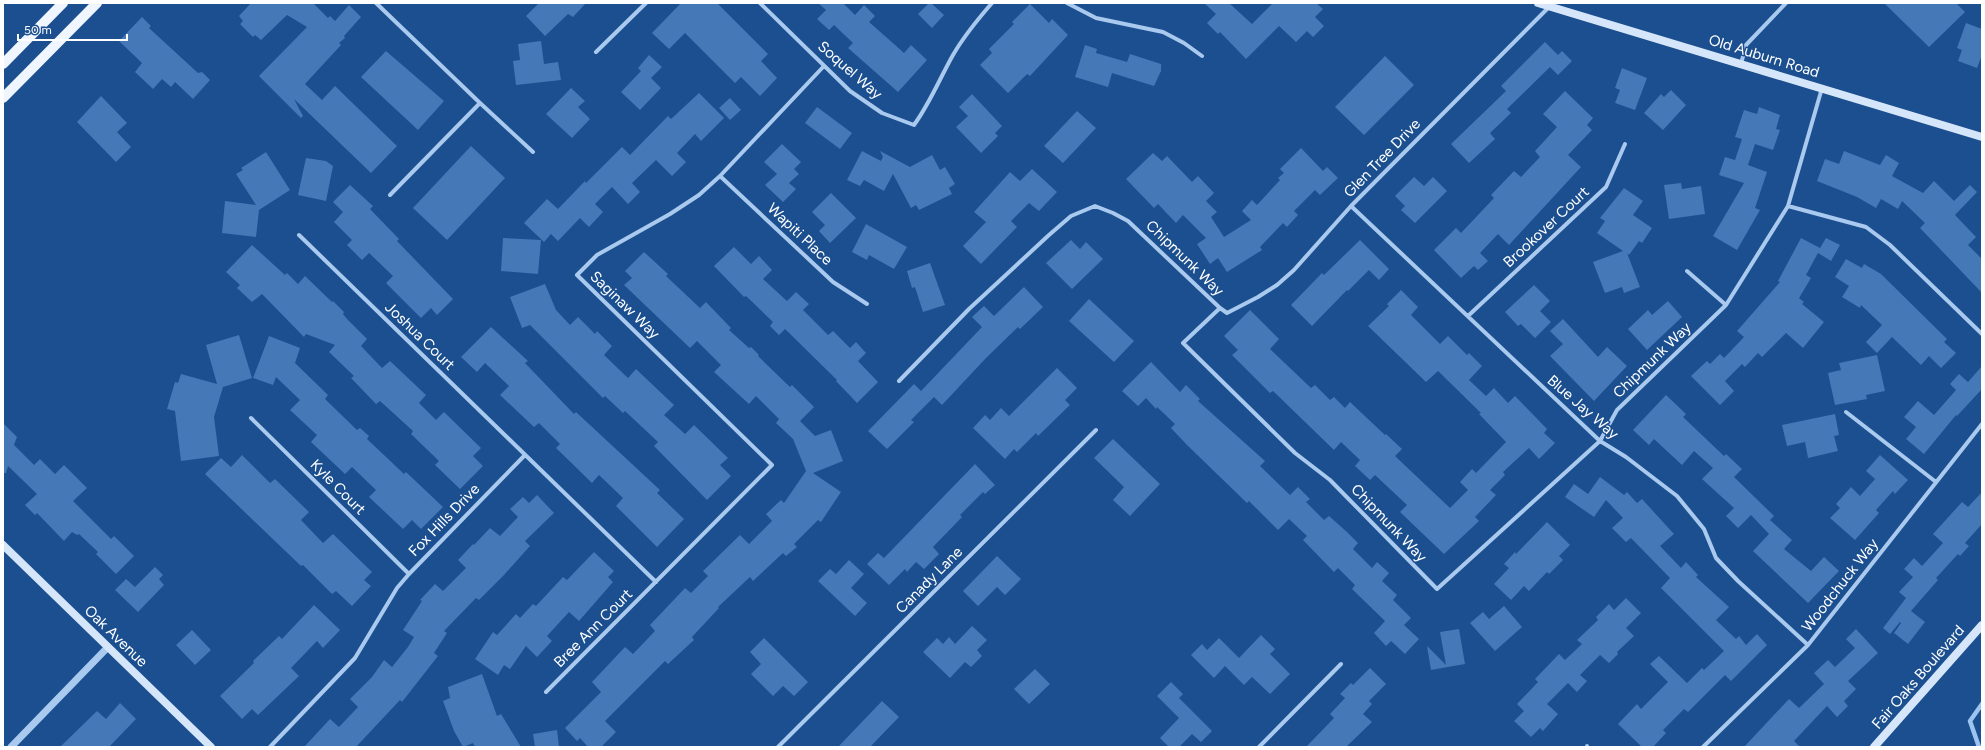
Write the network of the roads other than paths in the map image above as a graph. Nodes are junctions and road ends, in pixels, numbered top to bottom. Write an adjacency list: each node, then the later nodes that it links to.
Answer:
1 (63, 3): 13 (main road)
2 (97, 3): 17 (main road)
3 (376, 3): 18 (street)
4 (646, 3): 11 (street)
5 (760, 3): 15 (street, Soquel Way)
6 (992, 3): 15 (street, Soquel Way)
7 (1067, 3): 12 (street)
8 (1538, 3): 10 (main road, Old Auburn Road)
9 (1786, 3): 14 (street)
10 (1551, 5): 14 (main road, Old Auburn Road); 24 (street, Glen Tree Drive)
11 (596, 52)
12 (1202, 56)
13 (3, 64)
14 (1741, 64): 16 (main road, Old Auburn Road)
15 (824, 66): 22 (street, Saginaw Way)
16 (1822, 88): 19 (main road, Old Auburn Road); 25 (street, Chipmunk Way)
17 (3, 98)
18 (480, 103): 21 (street); 23 (street)
19 (1982, 137)
20 (1625, 144): 31 (street, Brookover Court)
21 (533, 152)
22 (720, 176): 28 (street, Wapiti Place); 43 (street, Saginaw Way)
23 (390, 196)
24 (1351, 206): 30 (street, Glen Tree Drive); 31 (street, Blue Jay Way)
25 (1788, 206): 29 (street, Chipmunk Way); 32 (street)
26 (299, 235): 39 (street, Joshua Court)
27 (1687, 271): 29 (street)
28 (866, 304)
29 (1726, 305): 38 (street, Chipmunk Way)
30 (1220, 308): 33 (street, Chipmunk Way); 38 (street, Chipmunk Way)
31 (1468, 316): 38 (street, Blue Jay Way)
32 (1982, 334)
33 (899, 381)
34 (1846, 412): 40 (street)
35 (251, 418): 42 (street, Kyle Court)
36 (1982, 424): 40 (street, Woodchuck Way)
37 (1096, 430): 52 (street, Canady Lane)
38 (1600, 442): 45 (street, Blue Jay Way)
39 (525, 455): 42 (street, Fox Hills Drive); 43 (street)
40 (1936, 482): 45 (street, Woodchuck Way)
41 (3, 545): 46 (main road, Oak Avenue)
42 (409, 574): 51 (street, Fox Hills Drive)
43 (656, 582): 48 (street, Bree Ann Court)
44 (1982, 625): 55 (main road, Fair Oaks Boulevard)
45 (1808, 645): 54 (street, Woodchuck Way)
46 (108, 647): 49 (street); 50 (main road, Oak Avenue)
47 (1341, 664): 53 (street)
48 (546, 692)
49 (11, 747)
50 (211, 747)
51 (270, 747)
52 (778, 747)
53 (1259, 747)
54 (1703, 747)
55 (1874, 747)

